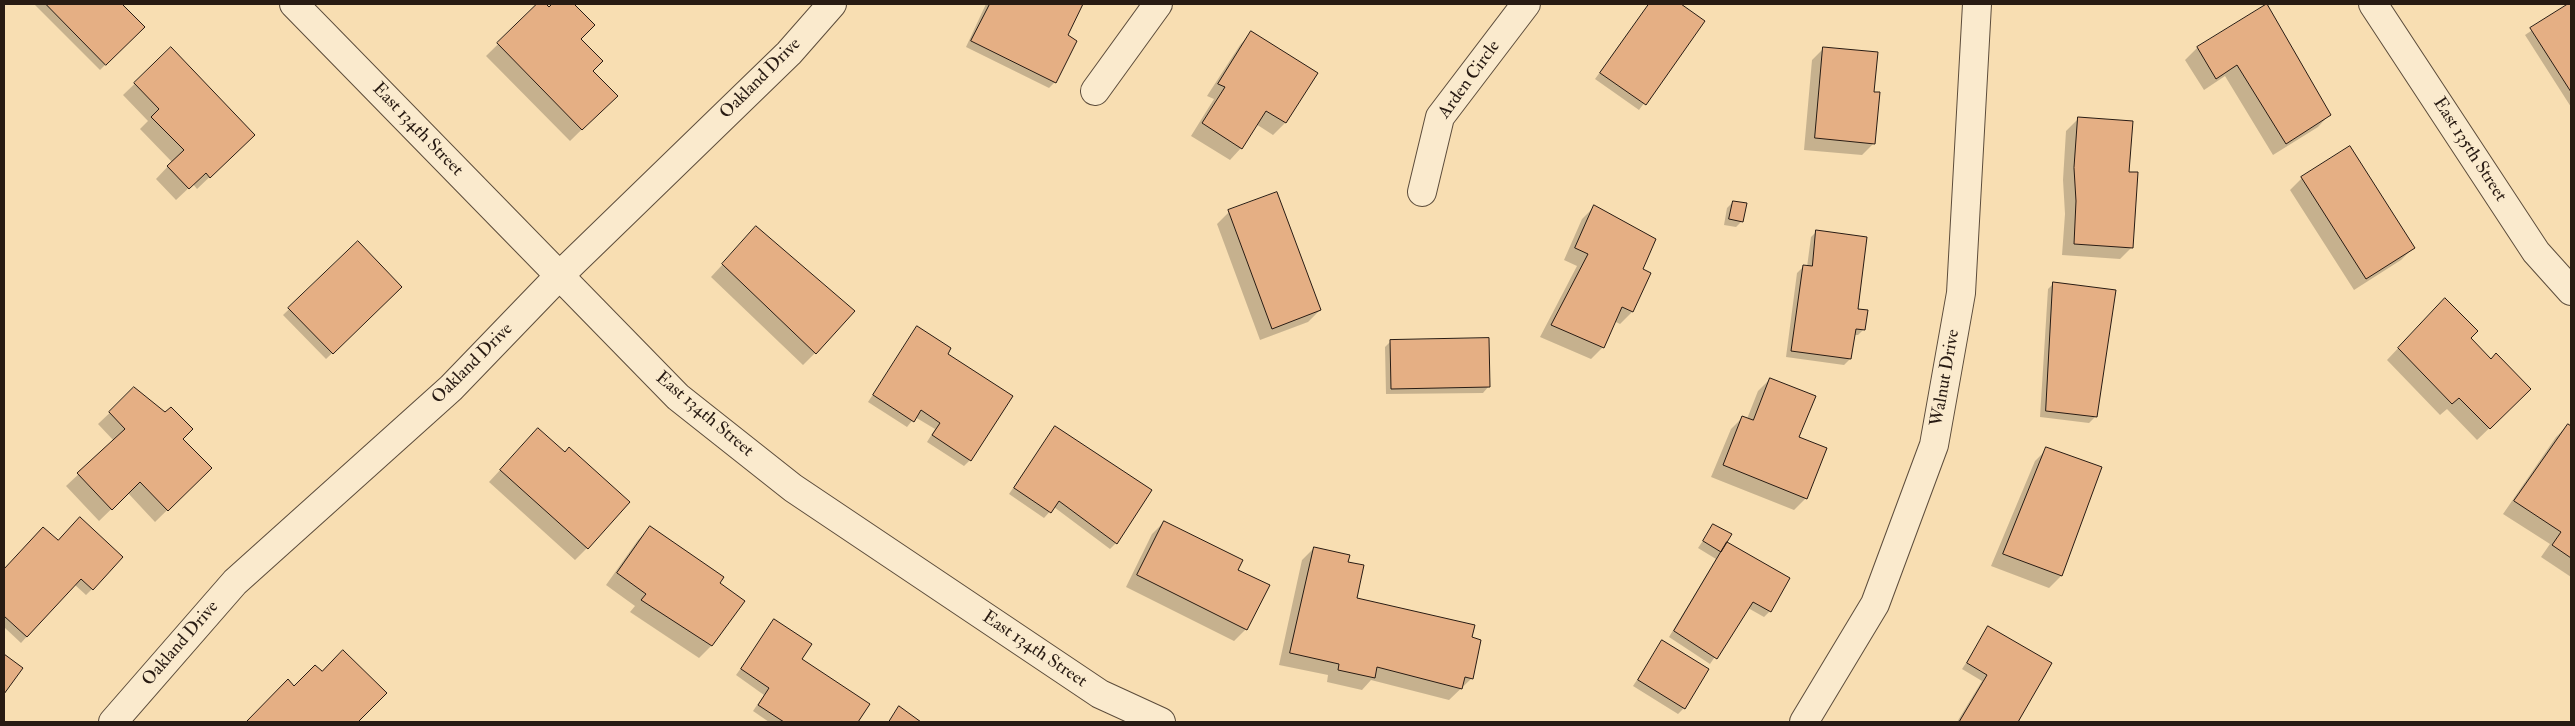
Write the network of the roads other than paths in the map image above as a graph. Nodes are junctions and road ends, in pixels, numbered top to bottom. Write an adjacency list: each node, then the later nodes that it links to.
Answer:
1 (294, 4): 9 (street, East 134th Street)
2 (832, 4): 9 (street, Oakland Drive)
3 (1158, 4): 7 (street)
4 (1526, 4): 8 (street, Arden Circle)
5 (1977, 4): 13 (street, Walnut Drive)
6 (2372, 4): 10 (street, East 135th Street)
7 (1095, 91)
8 (1422, 192)
9 (559, 276): 11 (street, Oakland Drive); 12 (street, East 134th Street)
10 (2571, 291)
11 (113, 722)
12 (1161, 722)
13 (1804, 722)

